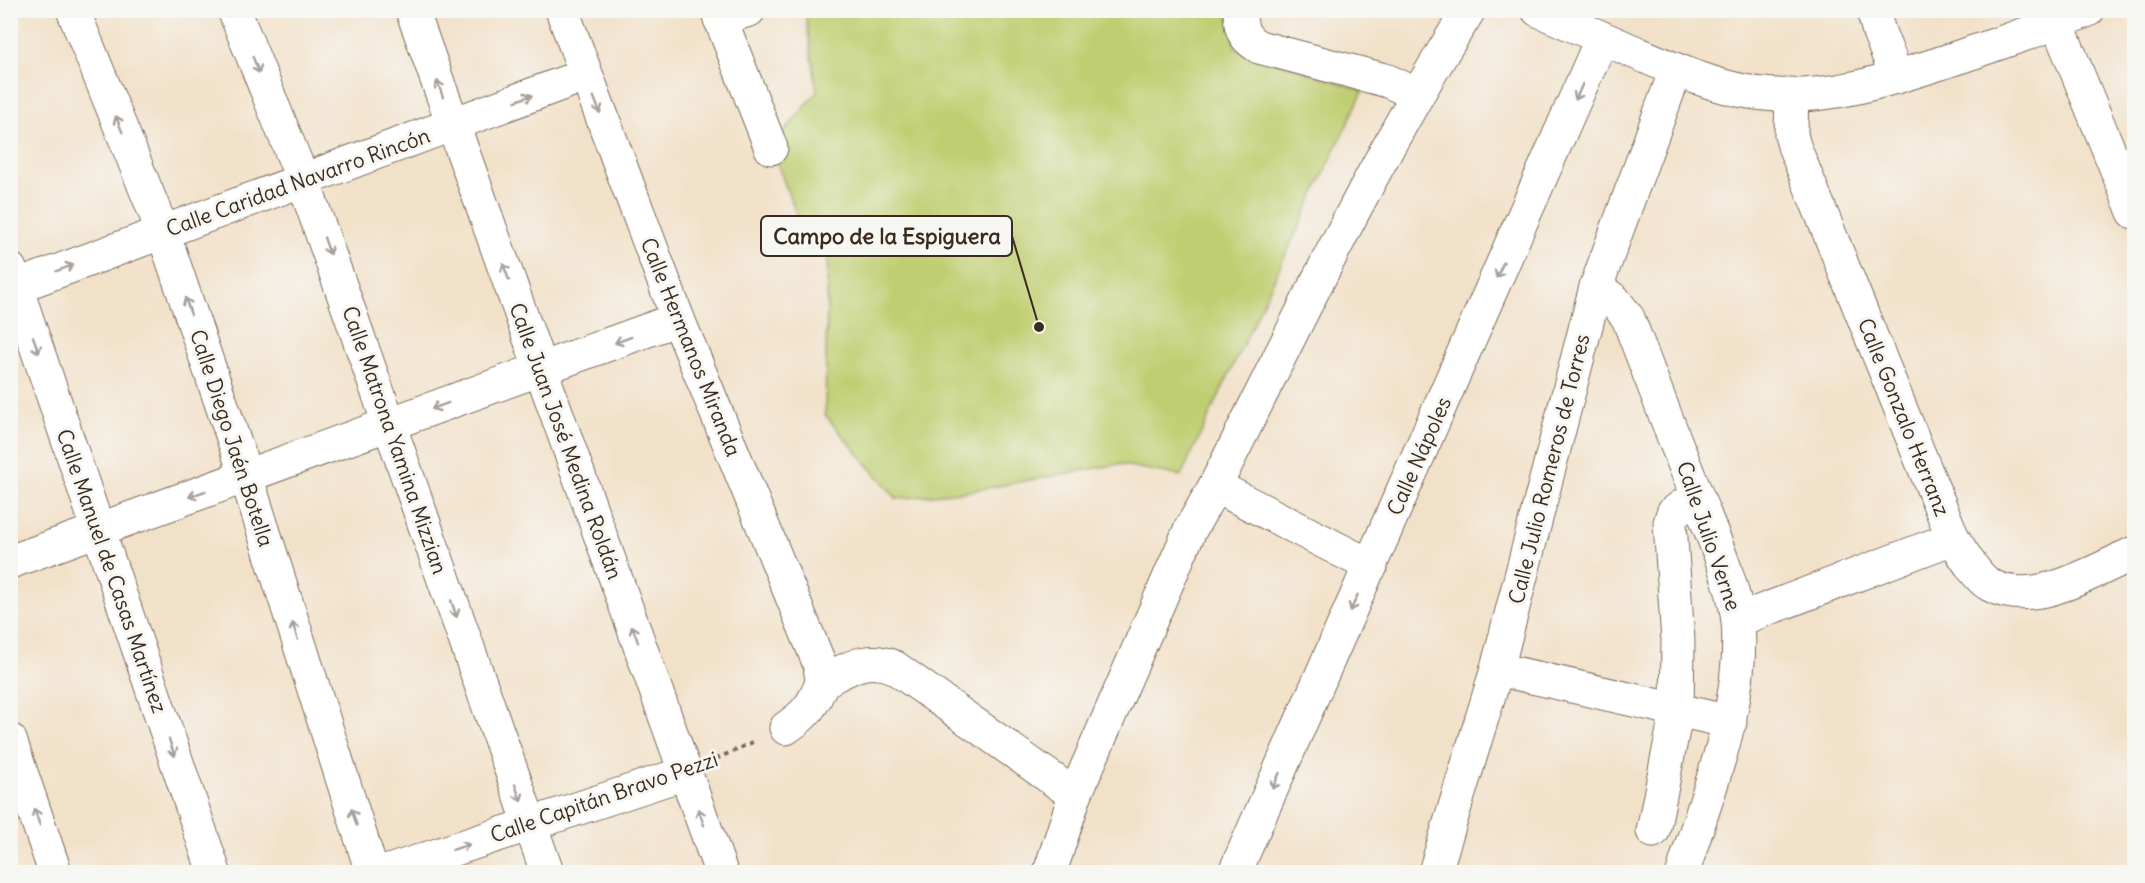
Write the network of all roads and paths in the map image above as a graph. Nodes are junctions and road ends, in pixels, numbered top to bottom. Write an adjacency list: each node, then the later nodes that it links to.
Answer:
1 (73, 10): 22 (street, Calle Diego Jaén Botella, one-way to 1)
2 (234, 10): 20 (street, Calle Matrona Yamina Mizzian, one-way to 20)
3 (412, 10): 18 (street, Calle Juan José Medina Roldán, one-way to 3)
4 (562, 10): 14 (street, Calle Hermanos Miranda)
5 (1240, 10): 16 (street)
6 (1469, 10): 16 (street)
7 (1538, 10): 12 (street)
8 (1873, 10): 15 (street)
9 (2088, 10): 11 (street)
10 (729, 14): 19 (street)
11 (2057, 23): 15 (street); 21 (street)
12 (1602, 38): 13 (street); 35 (street, Calle Nápoles, one-way to 35)
13 (1676, 70): 17 (street); 24 (street, Calle Julio Romeros de Torres)
14 (585, 75): 18 (street, Calle Caridad Navarro Rincón, one-way to 14); 25 (street, Calle Hermanos Miranda, one-way to 25)
15 (1897, 77): 17 (street)
16 (1416, 94): 29 (street)
17 (1792, 94): 32 (street, Calle Gonzalo Herranz)
18 (453, 124): 20 (street, Calle Caridad Navarro Rincón); 26 (street, Calle Juan José Medina Roldán, one-way to 18)
19 (771, 148)
20 (303, 180): 22 (street, Calle Caridad Navarro Rincón); 27 (street, Calle Matrona Yamina Mizzian, one-way to 27)
21 (2134, 212)
22 (164, 232): 23 (street, Calle Caridad Navarro Rincón, one-way to 22); 28 (street, Calle Diego Jaén Botella, one-way to 22)
23 (12, 282): 31 (street, Calle Manuel de Casas Martínez, one-way to 31)
24 (1596, 287): 30 (street, Calle Julio Verne); 37 (street, Calle Julio Romeros de Torres)
25 (678, 320): 26 (street, one-way to 26); 38 (street, Calle Hermanos Miranda)
26 (541, 370): 27 (street, one-way to 27); 43 (street, Calle Juan José Medina Roldán, one-way to 26)
27 (389, 425): 28 (street); 45 (street, Calle Matrona Yamina Mizzian, one-way to 45)
28 (246, 477): 31 (street, one-way to 31); 49 (street, Calle Diego Jaén Botella, one-way to 28)
29 (1215, 486): 35 (street); 44 (street)
30 (1696, 496): 36 (street, Calle Julio Verne); 39 (street)
31 (99, 531): 34 (street); 48 (street, Calle Manuel de Casas Martínez, one-way to 48)
32 (1953, 538): 33 (street, Calle Gonzalo Herranz); 36 (street)
33 (2134, 553)
34 (10, 562)
35 (1371, 566): 54 (street, Calle Nápoles, one-way to 54)
36 (1738, 620): 40 (street, Calle Julio Verne)
37 (1497, 669): 39 (street); 55 (street, Calle Julio Romeros de Torres)
38 (822, 682): 41 (street); 44 (street)
39 (1677, 710): 40 (street); 46 (street)
40 (1730, 722): 56 (street, Calle Julio Verne)
41 (786, 728): 43 (path, Calle Capitán Bravo Pezzi)
42 (10, 740): 47 (street, one-way to 42)
43 (685, 773): 45 (street, Calle Capitán Bravo Pezzi); 52 (street, Calle Juan José Medina Roldán, one-way to 43)
44 (1075, 795): 53 (street)
45 (530, 824): 50 (street, Calle Capitán Bravo Pezzi, one-way to 45); 51 (street, Calle Matrona Yamina Mizzian)
46 (1653, 831)
47 (55, 873)
48 (214, 873)
49 (372, 873)
50 (386, 873)
51 (547, 873)
52 (721, 873)
53 (1050, 873)
54 (1235, 873)
55 (1435, 873)
56 (1683, 873)

